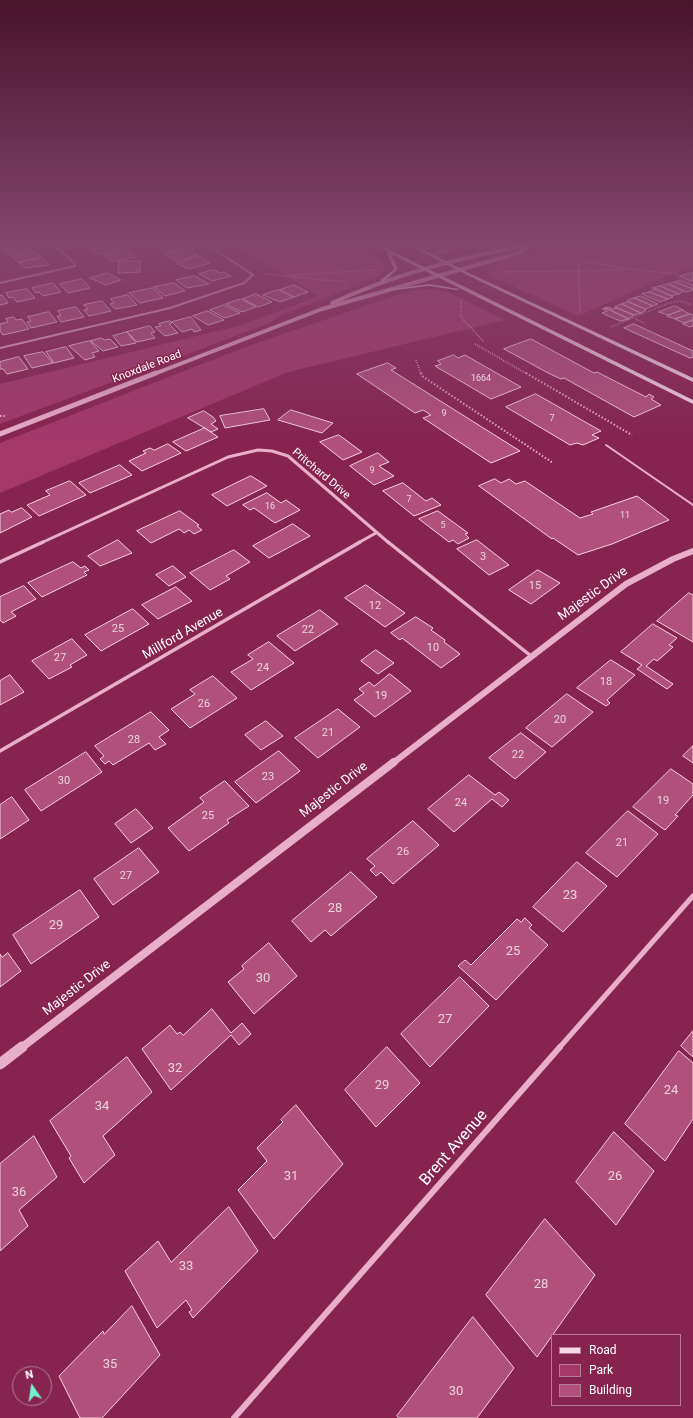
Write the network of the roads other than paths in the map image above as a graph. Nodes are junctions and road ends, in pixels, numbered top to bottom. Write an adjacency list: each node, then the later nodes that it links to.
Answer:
1 (161, 310): 5 (street)
2 (319, 310): 8 (street, Knoxdale Road)
3 (506, 310): 7 (main road)
4 (545, 310): 6 (main road)
5 (0, 348)
6 (693, 380)
7 (693, 402)
8 (0, 434)
9 (606, 445): 10 (lane)
10 (693, 506)
11 (376, 533): 13 (street, Pritchard Drive); 14 (street, Pritchard Drive); 15 (street, Millford Avenue)
12 (693, 551): 14 (street, Majestic Drive)
13 (0, 562)
14 (531, 656): 17 (street, Majestic Drive)
15 (0, 751)
16 (693, 896): 18 (street, Brent Avenue)
17 (0, 1064)
18 (234, 1418)

